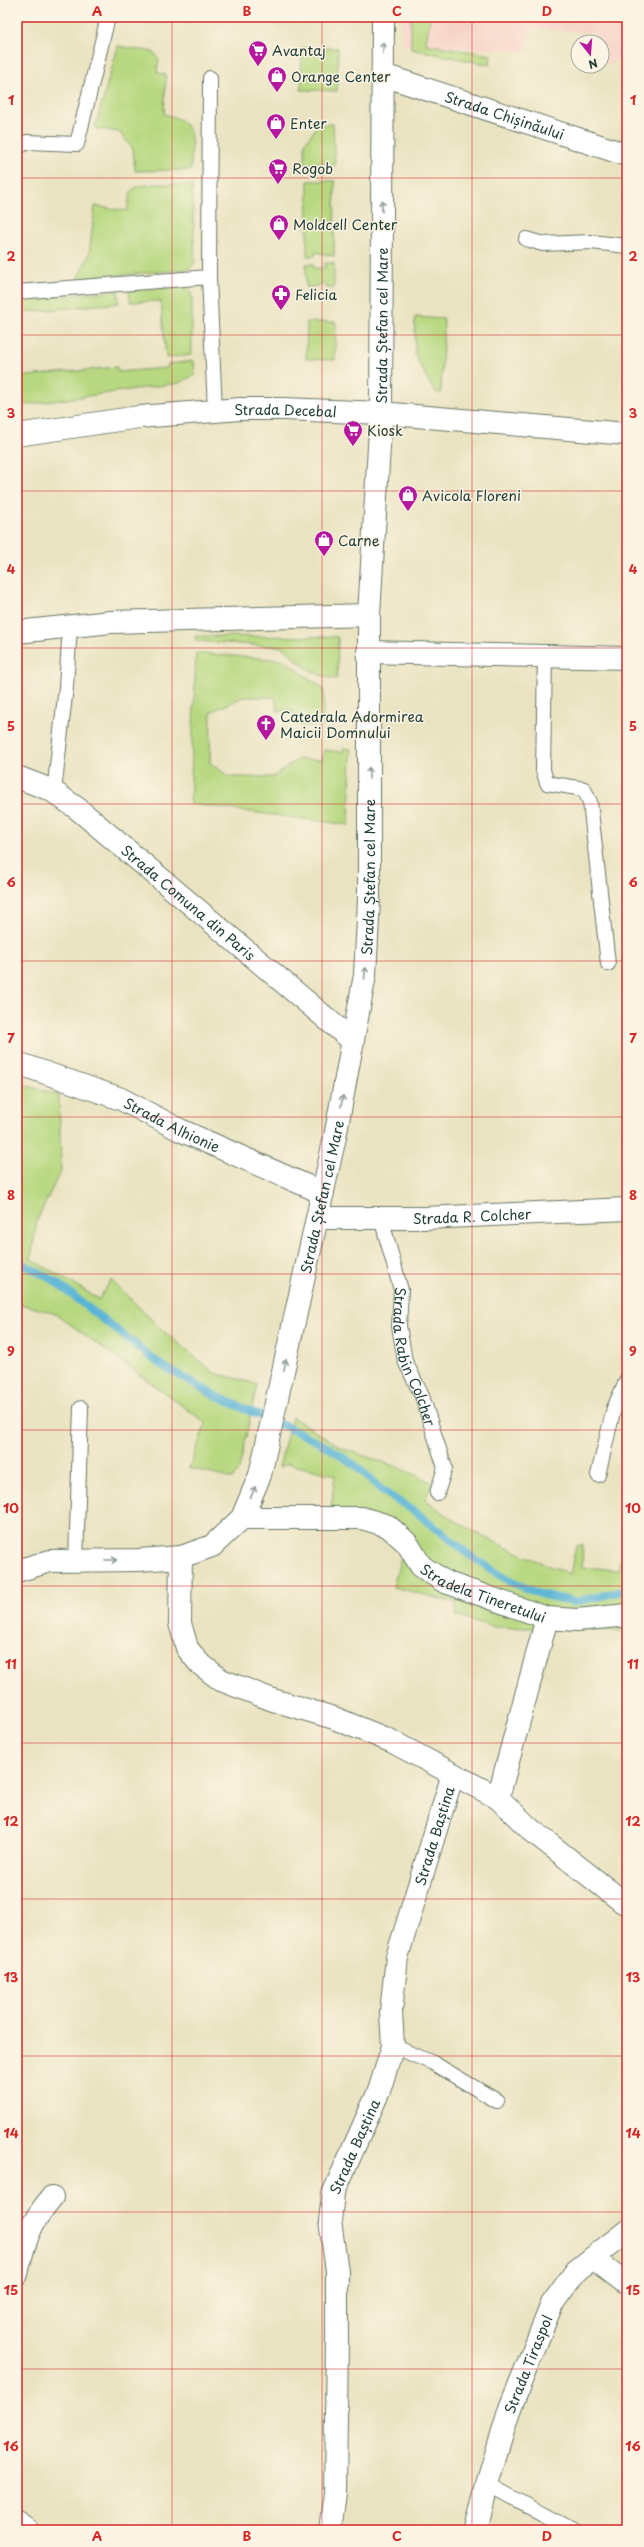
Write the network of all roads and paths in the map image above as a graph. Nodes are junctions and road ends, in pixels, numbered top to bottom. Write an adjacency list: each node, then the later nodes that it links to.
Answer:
1 (108, 17): 5 (lane)
2 (383, 17): 3 (street, Strada Ștefan cel Mare, one-way to 2)
3 (383, 75): 6 (street, Strada Chișinăului); 12 (street, Strada Ștefan cel Mare, one-way to 3)
4 (210, 78): 9 (lane)
5 (17, 148)
6 (627, 155)
7 (526, 239): 8 (lane)
8 (627, 246)
9 (209, 277): 10 (lane); 11 (lane)
10 (17, 292)
11 (215, 411): 12 (street, Strada Decebal); 14 (street, Strada Decebal)
12 (380, 413): 13 (street, Strada Decebal); 15 (street, Strada Ștefan cel Mare)
13 (627, 434)
14 (17, 435)
15 (369, 615): 16 (street); 18 (street, Strada Ștefan cel Mare)
16 (70, 626): 17 (street); 22 (lane)
17 (17, 632)
18 (368, 652): 19 (street); 24 (street, Strada Ștefan cel Mare, one-way to 18)
19 (545, 656): 20 (street); 23 (lane)
20 (627, 658)
21 (17, 777): 22 (street, Strada Comuna din Paris)
22 (54, 792): 24 (street, Strada Comuna din Paris)
23 (608, 964)
24 (353, 1040): 26 (street, Strada Ștefan cel Mare, one-way to 24)
25 (17, 1064): 26 (street, Strada Alhionie)
26 (323, 1193): 28 (street, Strada Ștefan cel Mare)
27 (627, 1209): 29 (street, Strada R. Colcher)
28 (318, 1218): 29 (street, Strada R. Colcher); 34 (street, Strada Ștefan cel Mare, one-way to 28)
29 (381, 1218): 33 (lane, Strada Rabin Colcher)
30 (627, 1379): 32 (lane)
31 (81, 1408): 38 (lane)
32 (598, 1475)
33 (438, 1493)
34 (242, 1518): 36 (street, Strada Ștefan cel Mare); 41 (street, Stradela Tineretului)
35 (17, 1557): 37 (street, Strada Ștefan cel Mare)
36 (181, 1557): 38 (street, Strada Ștefan cel Mare, one-way to 36); 42 (street, Strada Baștina)
37 (50, 1561): 38 (street, Strada Ștefan cel Mare); 39 (street, Strada Ștefan cel Mare)
38 (76, 1561)
39 (17, 1571)
40 (627, 1615): 41 (street, Stradela Tineretului)
41 (547, 1618): 43 (street)
42 (453, 1774): 43 (street, Strada Baștina); 45 (street, Strada Baștina)
43 (498, 1798): 44 (street, Strada Baștina)
44 (623, 1902)
45 (393, 2046): 46 (lane); 55 (street, Strada Baștina)
46 (497, 2101)
47 (52, 2197): 50 (street)
48 (627, 2232): 49 (street, Strada Tiraspol)
49 (593, 2258): 51 (street); 52 (street, Strada Tiraspol)
50 (17, 2274)
51 (627, 2284)
52 (487, 2484): 56 (street, Strada Tiraspol); 57 (lane)
53 (17, 2523): 54 (street)
54 (27, 2530)
55 (330, 2530)
56 (476, 2530)
57 (573, 2530)

